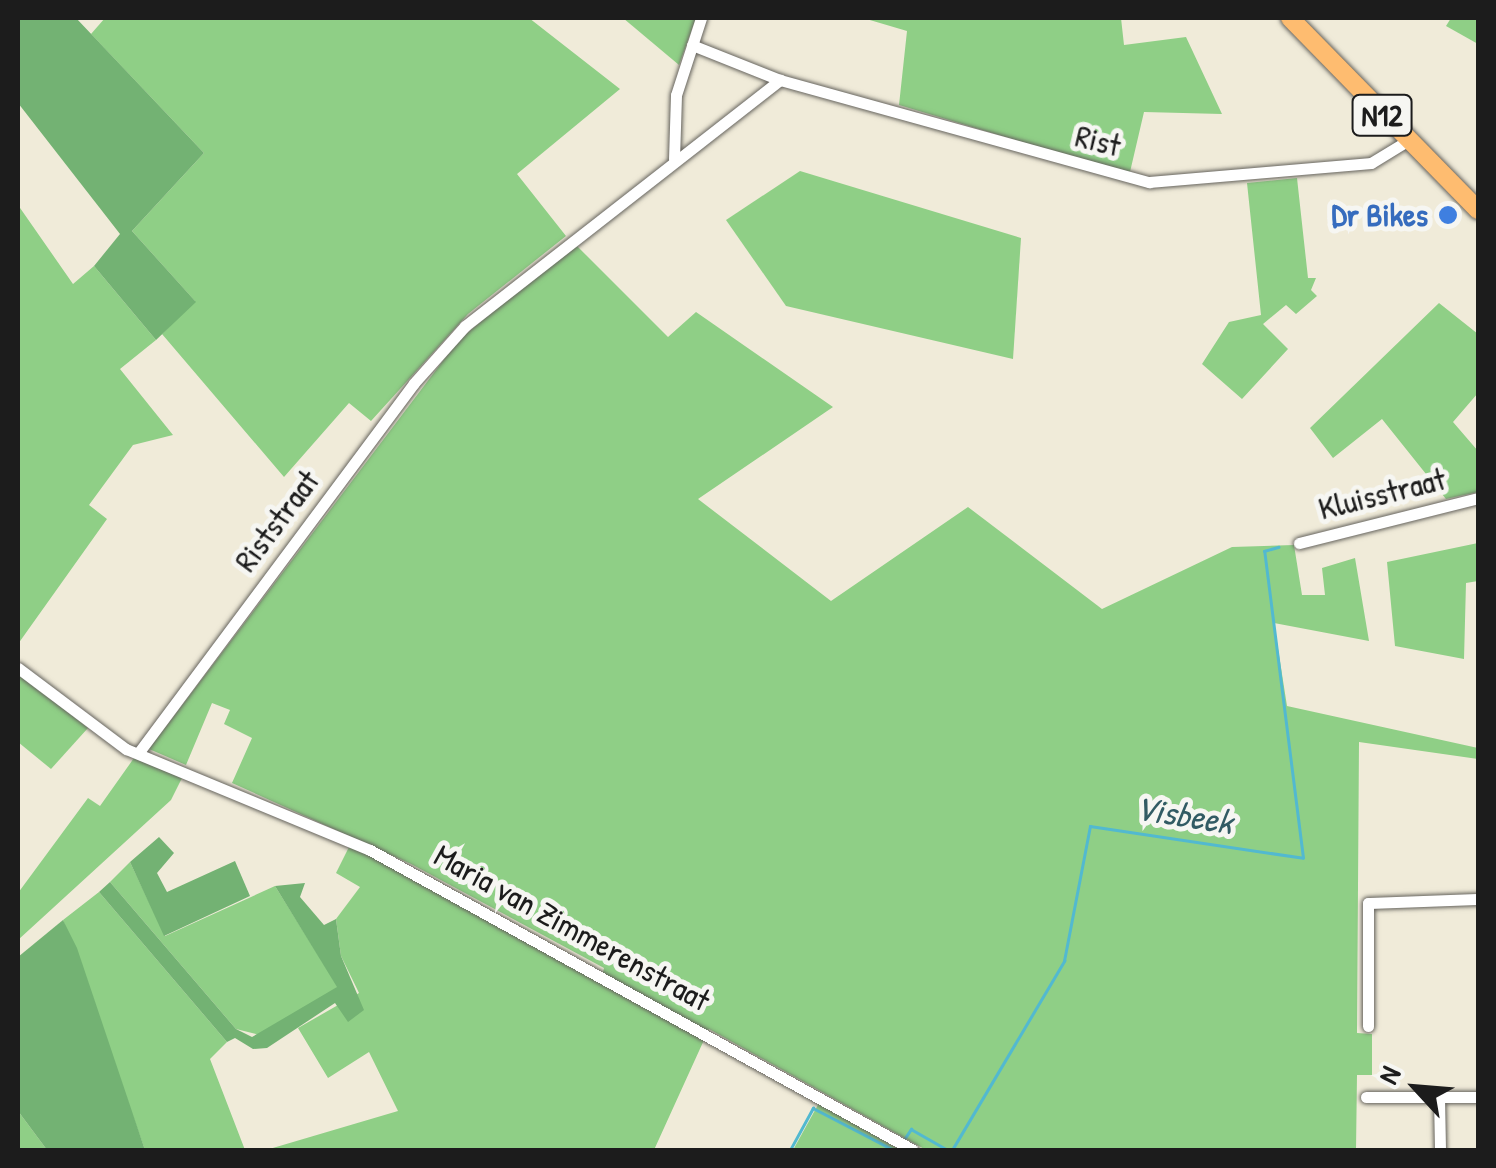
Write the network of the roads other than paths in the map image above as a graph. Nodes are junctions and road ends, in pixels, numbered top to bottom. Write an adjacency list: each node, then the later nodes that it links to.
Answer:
1 (701, 18): 3 (street)
2 (1290, 18): 5 (main road, N12)
3 (692, 45): 4 (street, Rist); 6 (street)
4 (780, 80): 5 (street, Rist); 6 (street)
5 (1406, 141): 7 (main road, N12)
6 (674, 159): 11 (street, Riststraat)
7 (1478, 210)
8 (1478, 498): 9 (street, Kluisstraat)
9 (1300, 544)
10 (18, 668): 11 (street)
11 (139, 752): 17 (street, Maria van Zimmerenstraat)
12 (1478, 899): 13 (street)
13 (1368, 1026)
14 (1478, 1096): 16 (street)
15 (1366, 1097): 16 (street)
16 (1439, 1097): 18 (street)
17 (912, 1150)
18 (1440, 1150)

